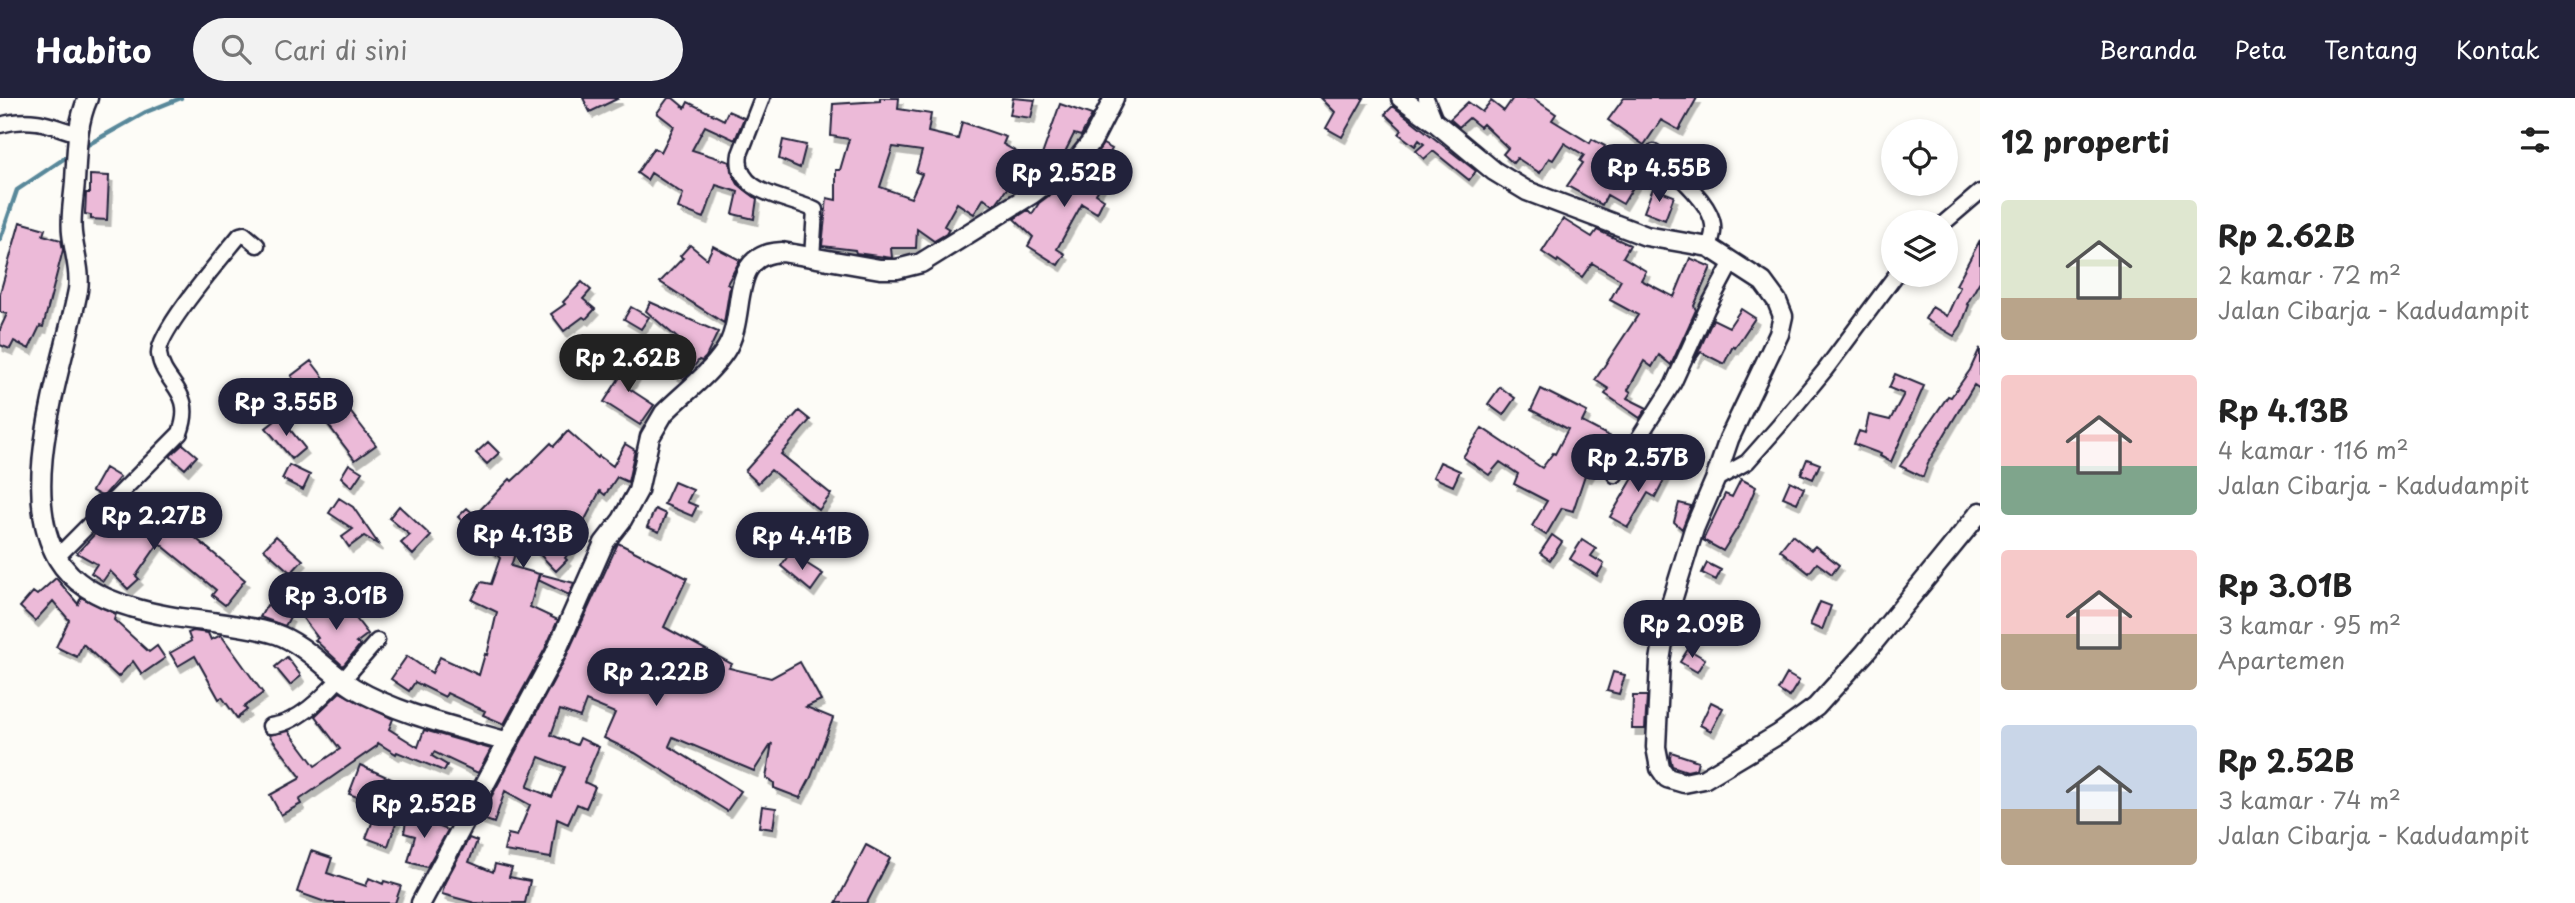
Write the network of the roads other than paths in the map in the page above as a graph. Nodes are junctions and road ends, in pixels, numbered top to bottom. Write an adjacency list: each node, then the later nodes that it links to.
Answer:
1 (88, 98): 8 (street)
2 (762, 98): 14 (street)
3 (1114, 98): 14 (street)
4 (1401, 98): 6 (street)
5 (1426, 98): 6 (street)
6 (1436, 123): 13 (street)
7 (0, 125): 8 (street)
8 (77, 134): 20 (street)
9 (1654, 152): 13 (street)
10 (1980, 192): 11 (street)
11 (1958, 211)
12 (257, 245): 20 (street)
13 (1709, 247): 15 (street)
14 (812, 258): 24 (street)
15 (1732, 262): 17 (street); 18 (street)
16 (1887, 287): 18 (street)
17 (1615, 475)
18 (1715, 480): 19 (street)
19 (1980, 512)
20 (57, 557): 22 (street)
21 (377, 640): 22 (street)
22 (341, 679): 23 (street); 24 (street)
23 (270, 726)
24 (508, 742): 25 (street)
25 (421, 903)

